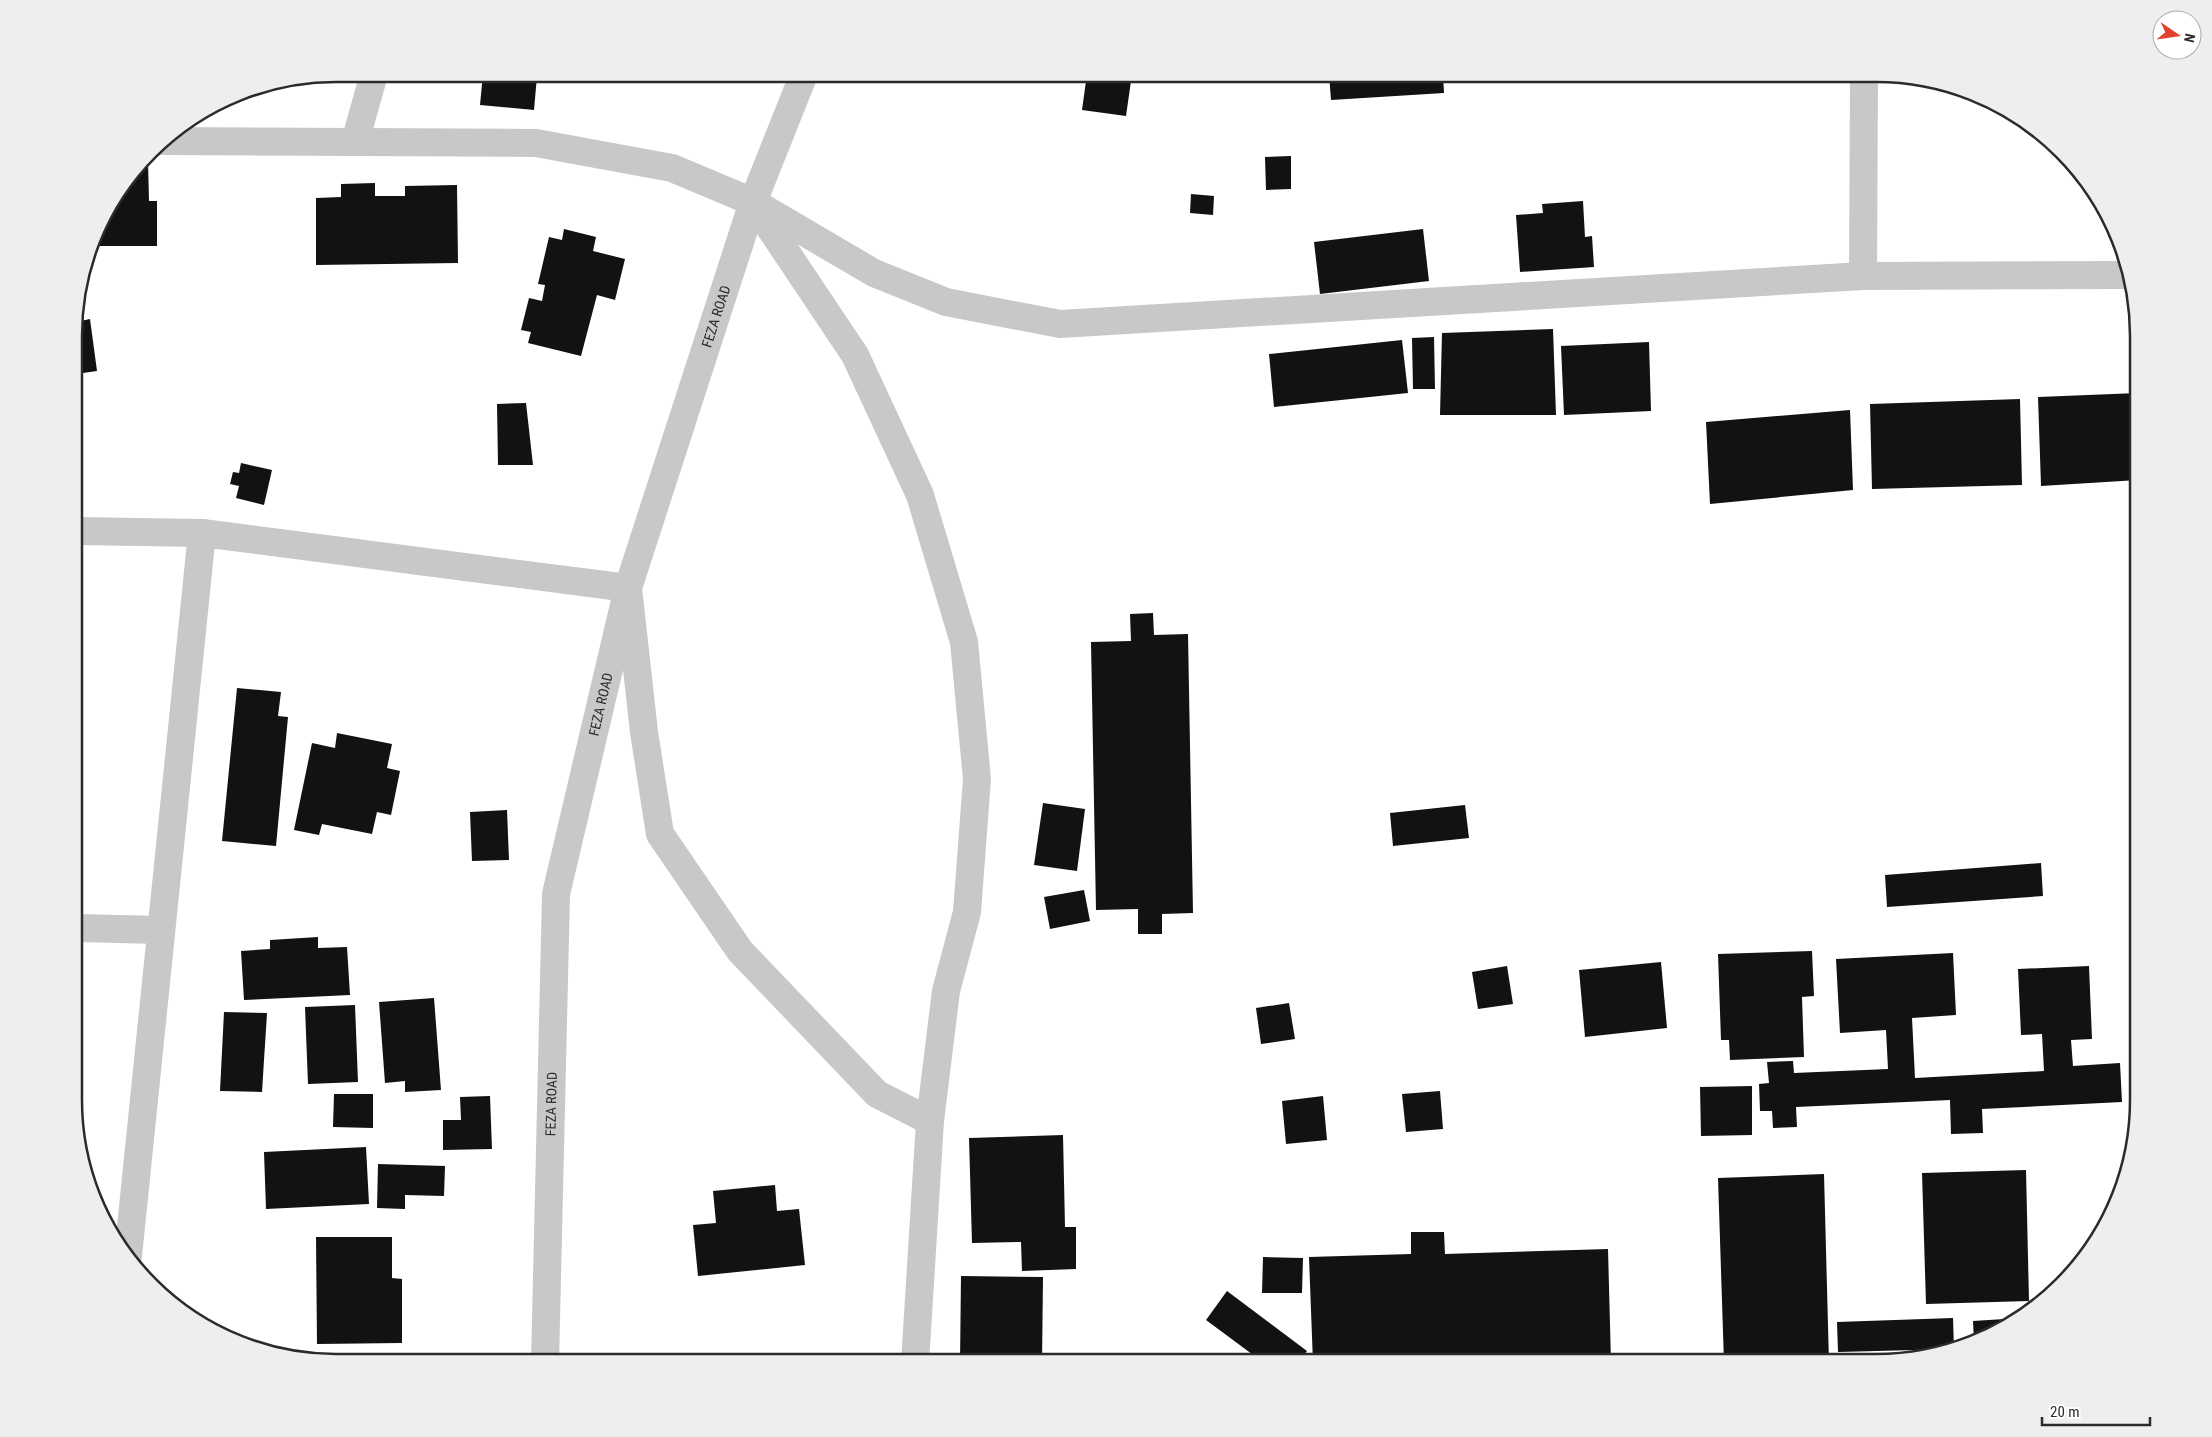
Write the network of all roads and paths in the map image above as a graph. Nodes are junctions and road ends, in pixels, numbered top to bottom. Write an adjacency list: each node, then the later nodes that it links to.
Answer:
1 (372, 82): 5 (street)
2 (801, 82): 6 (street, FEZA ROAD)
3 (1864, 82): 8 (street)
4 (176, 140): 5 (street)
5 (355, 142): 6 (street)
6 (753, 202): 8 (street); 11 (street, FEZA ROAD); 14 (street)
7 (2122, 275): 8 (street)
8 (1863, 276)
9 (82, 531): 10 (street)
10 (202, 533): 11 (street); 13 (street)
11 (628, 588): 14 (street); 16 (street, FEZA ROAD)
12 (82, 928): 13 (street)
13 (161, 930): 15 (street)
14 (930, 1121): 17 (street)
15 (129, 1247)
16 (545, 1354)
17 (916, 1354)

